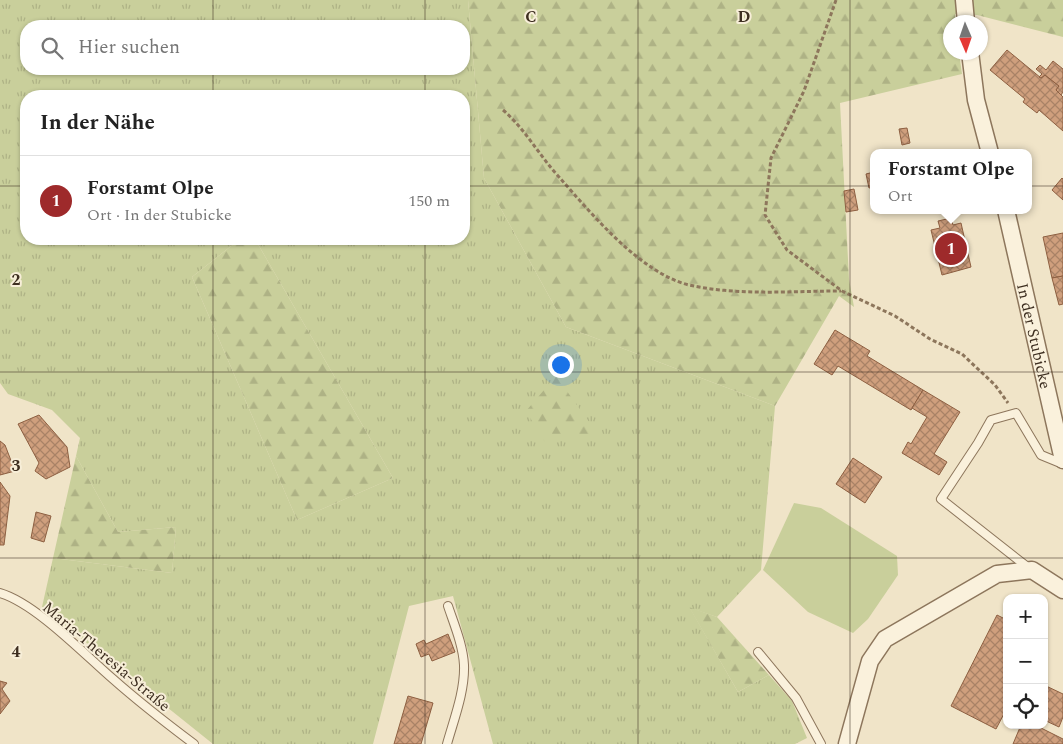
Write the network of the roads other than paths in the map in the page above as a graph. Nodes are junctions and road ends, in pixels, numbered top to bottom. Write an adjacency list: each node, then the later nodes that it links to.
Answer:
1 (964, 0): 2 (street)
2 (965, 15)
3 (971, 60): 4 (street)
4 (989, 149)
5 (1007, 214): 6 (street, In der Stubicke)
6 (1063, 462): 7 (lane, In der Stubicke)
7 (1032, 570): 8 (street); 15 (street)
8 (1063, 590)
9 (0, 593): 12 (lane, Maria-Theresia-Straße)
10 (448, 606): 13 (lane)
11 (758, 652): 14 (lane)
12 (194, 744)
13 (447, 744)
14 (821, 744)
15 (847, 744)

